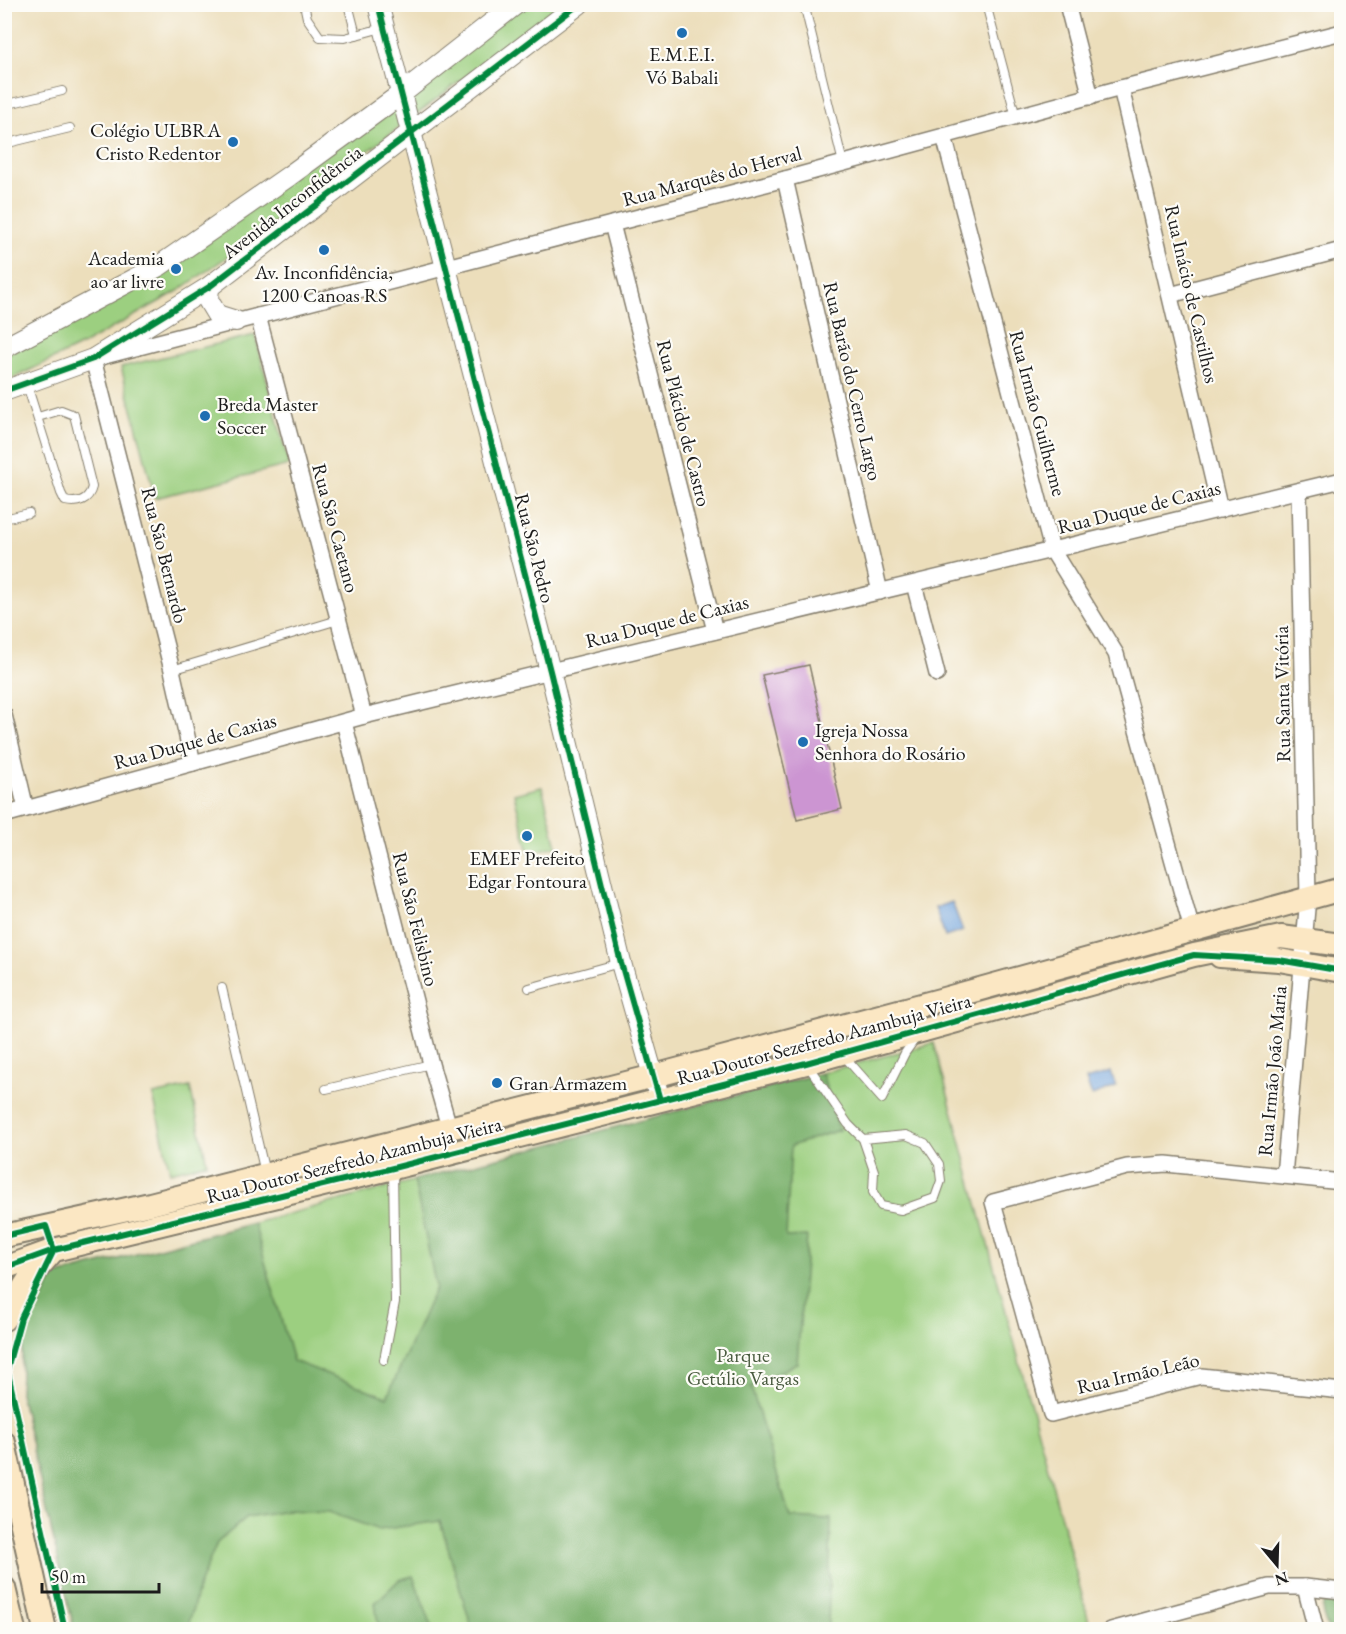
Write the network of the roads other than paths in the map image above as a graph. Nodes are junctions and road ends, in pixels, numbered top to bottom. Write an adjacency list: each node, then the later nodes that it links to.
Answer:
1 (304, 4): 11 (lane)
2 (348, 4): 11 (lane)
3 (378, 4): 9 (street, Rua São Pedro)
4 (516, 4): 14 (street, Avenida Inconfidência)
5 (579, 4): 19 (street, Avenida Inconfidência)
6 (800, 4): 22 (lane)
7 (986, 4): 17 (lane)
8 (1067, 4): 15 (street)
9 (384, 27): 11 (lane); 14 (street, Rua São Pedro)
10 (1341, 32): 12 (street, Rua Marquês do Herval)
11 (356, 35)
12 (1121, 88): 15 (street, Rua Marquês do Herval); 28 (street, Rua Inácio de Castilhos)
13 (62, 91): 16 (lane)
14 (401, 94): 19 (street, Rua São Pedro); 31 (street, Avenida Inconfidência)
15 (1091, 97): 17 (street, Rua Marquês do Herval)
16 (4, 105)
17 (1016, 117): 20 (street, Rua Marquês do Herval)
18 (70, 128): 21 (lane)
19 (411, 133): 26 (street, Rua São Pedro); 27 (street, Avenida Inconfidência)
20 (944, 136): 22 (street, Rua Marquês do Herval); 41 (street, Rua Irmão Guilherme)
21 (4, 144)
22 (843, 164): 23 (street, Rua Marquês do Herval)
23 (785, 179): 24 (street, Rua Marquês do Herval); 43 (street, Rua Barão do Cerro Largo)
24 (612, 224): 26 (street, Rua Marquês do Herval); 45 (street, Rua Plácido de Castro)
25 (1341, 250): 28 (street)
26 (447, 267): 29 (street, Rua Marquês do Herval); 47 (street, Rua São Pedro)
27 (209, 287): 30 (street); 32 (street, Avenida Inconfidência)
28 (1170, 295): 38 (street, Rua Inácio de Castilhos)
29 (258, 316): 30 (street, Rua Marquês do Herval); 44 (street, Rua São Caetano)
30 (236, 321): 32 (street, Rua Marquês do Herval)
31 (4, 348)
32 (93, 359): 33 (street, Avenida Inconfidência); 46 (street, Rua São Bernardo)
33 (27, 385): 34 (street, Avenida Inconfidência); 35 (lane)
34 (4, 392)
35 (38, 417): 35 (lane)
36 (1341, 480): 37 (street, Rua Duque de Caxias)
37 (1299, 491): 38 (street, Rua Duque de Caxias); 56 (street, Rua Santa Vitória)
38 (1220, 510): 41 (street, Rua Duque de Caxias)
39 (29, 513): 40 (lane)
40 (4, 519)
41 (1052, 550): 42 (street, Rua Duque de Caxias); 57 (street, Rua Irmão Guilherme)
42 (914, 584): 43 (street, Rua Duque de Caxias); 48 (street)
43 (880, 592): 45 (street, Rua Duque de Caxias)
44 (338, 620): 46 (lane); 50 (street, Rua São Caetano)
45 (715, 631): 47 (street, Rua Duque de Caxias)
46 (172, 670): 52 (street, Rua São Bernardo)
47 (550, 671): 50 (street, Rua Duque de Caxias); 61 (street, Rua São Pedro)
48 (937, 674)
49 (4, 715): 53 (street)
50 (364, 716): 51 (street, Rua Duque de Caxias)
51 (344, 722): 52 (street, Rua Duque de Caxias); 69 (street, Rua São Felisbino)
52 (193, 763): 53 (street, Rua Duque de Caxias)
53 (26, 809): 54 (street, Rua Duque de Caxias)
54 (4, 815)
55 (1341, 889): 56 (main road, Rua Doutor Sezefredo Azambuja Vieira)
56 (1308, 897): 57 (main road, Rua Doutor Sezefredo Azambuja Vieira); 58 (street, Rua Irmão João Maria)
57 (1192, 930): 70 (main road, Rua Doutor Sezefredo Azambuja Vieira)
58 (1304, 940): 59 (main road, Rua Doutor Sezefredo Azambuja Vieira); 60 (main road, Rua Doutor Sezefredo Azambuja Vieira); 62 (street, Rua Irmão João Maria)
59 (1341, 945)
60 (1194, 955): 62 (main road, Rua Doutor Sezefredo Azambuja Vieira); 66 (main road, Rua Doutor Sezefredo Azambuja Vieira)
61 (621, 963): 65 (lane); 70 (street, Rua São Pedro)
62 (1302, 963): 63 (main road, Rua Doutor Sezefredo Azambuja Vieira); 77 (street, Rua Irmão João Maria)
63 (1341, 971)
64 (222, 988): 76 (lane)
65 (530, 988)
66 (921, 1031): 67 (main road, Rua Doutor Sezefredo Azambuja Vieira); 67 (lane)
67 (841, 1052): 68 (main road, Rua Doutor Sezefredo Azambuja Vieira)
68 (806, 1063): 72 (main road, Rua Doutor Sezefredo Azambuja Vieira); 74 (lane)
69 (430, 1064): 71 (lane); 73 (street, Rua São Felisbino)
70 (654, 1076): 72 (street, Rua São Pedro); 73 (main road, Rua Doutor Sezefredo Azambuja Vieira)
71 (326, 1089)
72 (660, 1100): 75 (main road, Rua Doutor Sezefredo Azambuja Vieira)
73 (449, 1127): 76 (main road, Rua Doutor Sezefredo Azambuja Vieira)
74 (862, 1139): 74 (lane)
75 (393, 1168): 80 (main road, Rua Doutor Sezefredo Azambuja Vieira); 83 (lane)
76 (266, 1174): 79 (main road, Rua Doutor Sezefredo Azambuja Vieira)
77 (1284, 1176): 78 (street); 84 (street, Rua Irmão Leão)
78 (1341, 1182)
79 (4, 1236)
80 (54, 1250): 81 (main road, Rua Doutor Sezefredo Azambuja Vieira); 82 (main road)
81 (4, 1268)
82 (4, 1319)
83 (384, 1360)
84 (1341, 1391)
85 (4, 1443): 90 (main road)
86 (1305, 1587): 88 (street); 91 (street); 92 (street)
87 (4, 1588): 89 (main road)
88 (1341, 1591)
89 (14, 1629)
90 (45, 1629)
91 (1111, 1629)
92 (1316, 1629)

